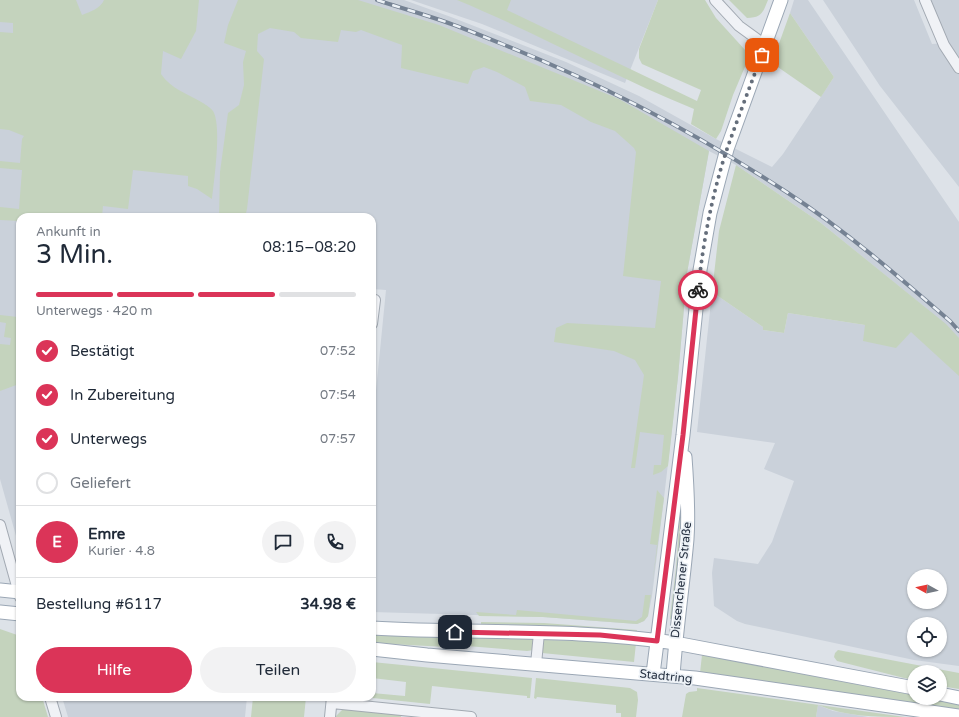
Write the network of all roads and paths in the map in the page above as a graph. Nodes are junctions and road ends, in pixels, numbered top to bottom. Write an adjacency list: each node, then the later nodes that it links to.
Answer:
1 (715, 0): 4 (street)
2 (781, 0): 4 (main road, Dissenchener Straße)
3 (925, 0): 5 (street)
4 (765, 45): 6 (main road, Dissenchener Straße)
5 (959, 68)
6 (683, 435): 15 (main road, Dissenchener Straße); 16 (main road, Dissenchener Straße)
7 (0, 525): 8 (street)
8 (16, 583)
9 (0, 590): 10 (main road)
10 (16, 593)
11 (0, 612): 12 (main road)
12 (16, 614)
13 (376, 628): 14 (main road)
14 (539, 633): 15 (main road); 18 (street)
15 (657, 641): 16 (main road); 19 (main road, Dissenchener Straße)
16 (675, 644): 20 (main road, Dissenchener Straße); 21 (main road)
17 (376, 648): 18 (main road, Stadtring)
18 (536, 664): 19 (main road, Stadtring)
19 (654, 674): 20 (main road, Stadtring)
20 (672, 676): 27 (main road, Stadtring)
21 (907, 687)
22 (947, 695): 23 (main road)
23 (959, 698)
24 (51, 701): 28 (street)
25 (332, 701): 29 (street)
26 (340, 701): 30 (street)
27 (959, 716)
28 (56, 717)
29 (330, 717)
30 (471, 717)

